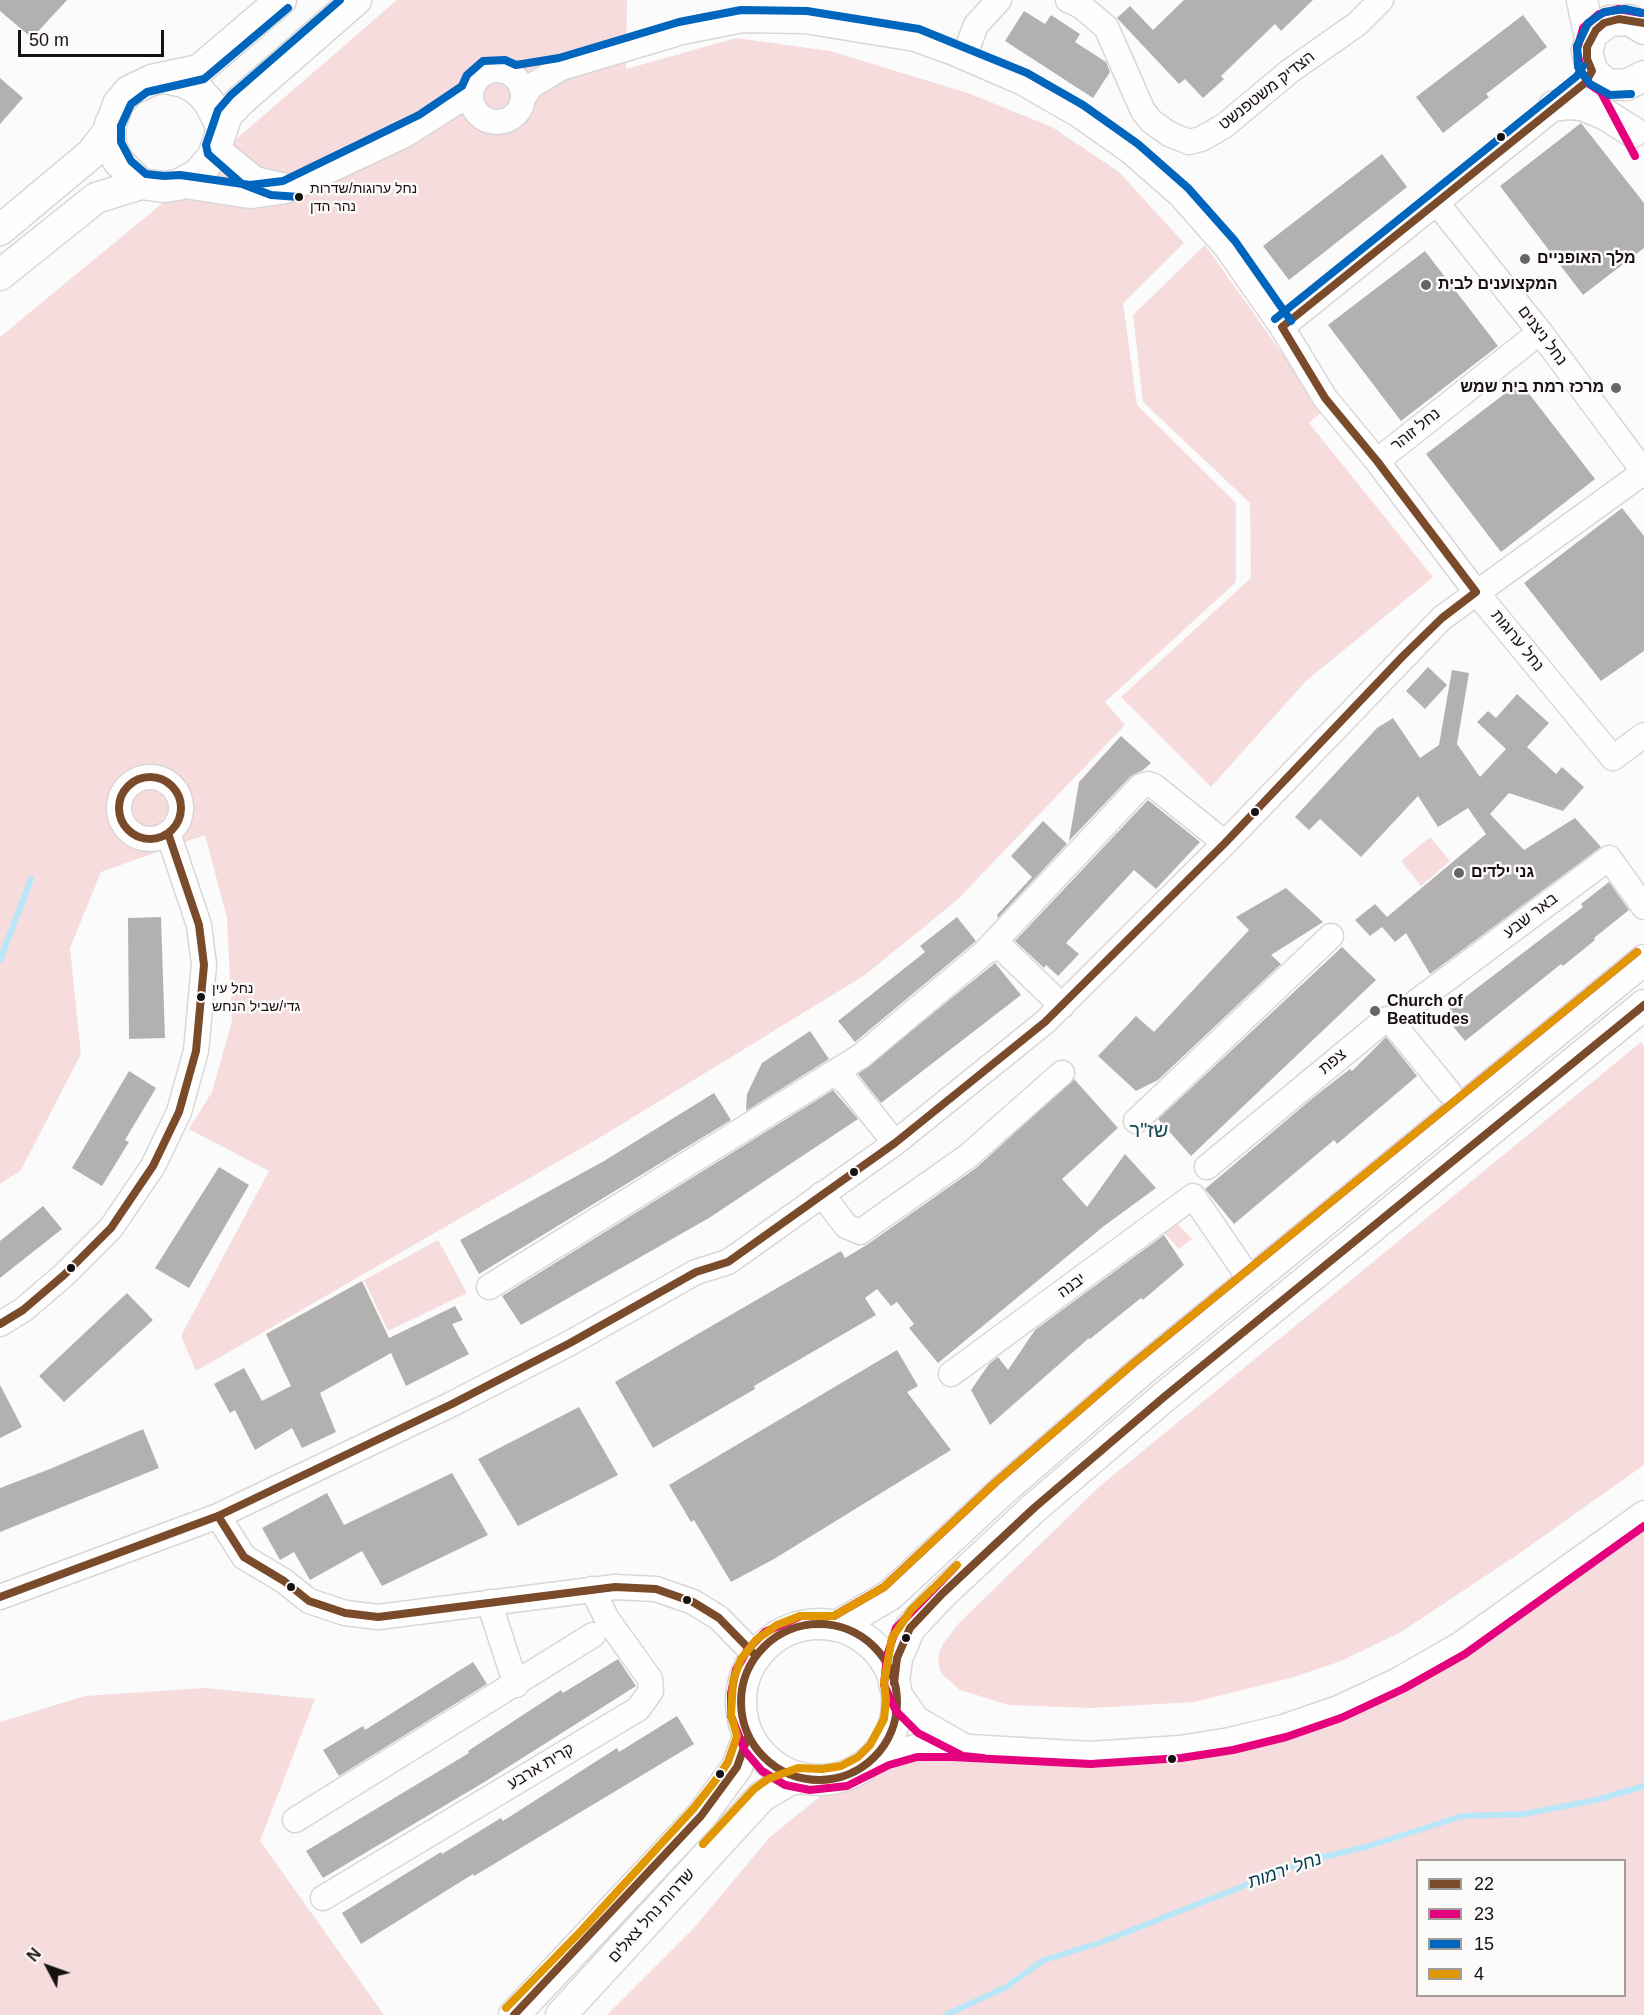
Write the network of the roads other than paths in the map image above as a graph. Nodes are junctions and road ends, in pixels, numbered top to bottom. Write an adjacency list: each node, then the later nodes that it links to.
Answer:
1 (281, 0): 13 (main road)
2 (356, 0): 20 (main road)
3 (999, 0): 10 (street)
4 (1068, 0): 5 (street, הצדיק משטפנשט)
5 (1381, 0)
6 (1582, 0): 9 (main road)
7 (1618, 0): 8 (main road)
8 (1641, 25): 9 (main road)
9 (1590, 38): 12 (main road)
10 (964, 57): 14 (street, נחל ערוגות); 28 (street, נחל ערוגות)
11 (1644, 75): 12 (main road)
12 (1600, 77): 16 (street); 21 (main road)
13 (165, 78): 18 (main road); 20 (main road)
14 (519, 87): 15 (street); 17 (street)
15 (471, 93): 17 (street); 19 (street)
16 (1554, 106): 21 (main road); 25 (street)
17 (483, 118): 19 (street)
18 (110, 124): 22 (main road); 26 (main road)
19 (403, 136): 24 (street)
20 (219, 138): 23 (main road); 24 (street)
21 (1639, 142)
22 (141, 184): 23 (main road); 27 (main road)
23 (178, 185): 24 (street)
24 (299, 187)
25 (1436, 202): 28 (street); 29 (street, נחל ניצנים)
26 (0, 230)
27 (0, 275)
28 (1282, 327): 30 (street, נחל ערוגות)
29 (1539, 332): 30 (street, נחל זוהר); 31 (street, נחל ניצנים)
30 (1377, 461): 32 (street, נחל ערוגות)
31 (1644, 472): 32 (street, נחל ניצנים)
32 (1476, 592): 33 (street, נחל ערוגות); 35 (street, נחל ניצנים)
33 (1644, 735)
34 (168, 833): 52 (street)
35 (1225, 843): 38 (street); 41 (street, נחל ניצנים)
36 (1644, 907): 42 (street, באר שבע)
37 (1332, 936): 46 (street)
38 (984, 953): 41 (street); 44 (street)
39 (1644, 960): 50 (main road)
40 (1644, 1005): 63 (main road)
41 (1062, 1006): 47 (street, נחל ניצנים)
42 (1404, 1011)
43 (1062, 1073): 49 (street)
44 (829, 1076): 47 (street); 51 (street)
45 (1449, 1092): 48 (street, צפת)
46 (1136, 1121)
47 (895, 1143): 49 (street, נחל ניצנים)
48 (1207, 1167)
49 (822, 1194): 55 (street, נחל ניצנים)
50 (1251, 1281): 53 (street, יבנה); 59 (main road)
51 (489, 1287)
52 (0, 1324)
53 (951, 1374)
54 (1644, 1514): 65 (street)
55 (218, 1516): 57 (street, נחל ניצנים); 58 (street)
56 (592, 1589): 58 (street); 61 (street); 69 (street, קרית ארבע)
57 (0, 1598)
58 (489, 1602): 62 (street)
59 (837, 1626): 61 (main road); 63 (main road)
60 (593, 1635): 62 (street)
61 (756, 1656): 64 (main road)
62 (516, 1685): 68 (street)
63 (895, 1686): 65 (street); 66 (main road)
64 (748, 1736): 67 (main road); 70 (main road, שדרות נחל צאלים)
65 (967, 1746): 66 (street)
66 (864, 1766): 67 (main road)
67 (800, 1778): 71 (main road, שדרות נחל צאלים)
68 (295, 1820)
69 (323, 1898)
70 (514, 2015)
71 (561, 2015)

